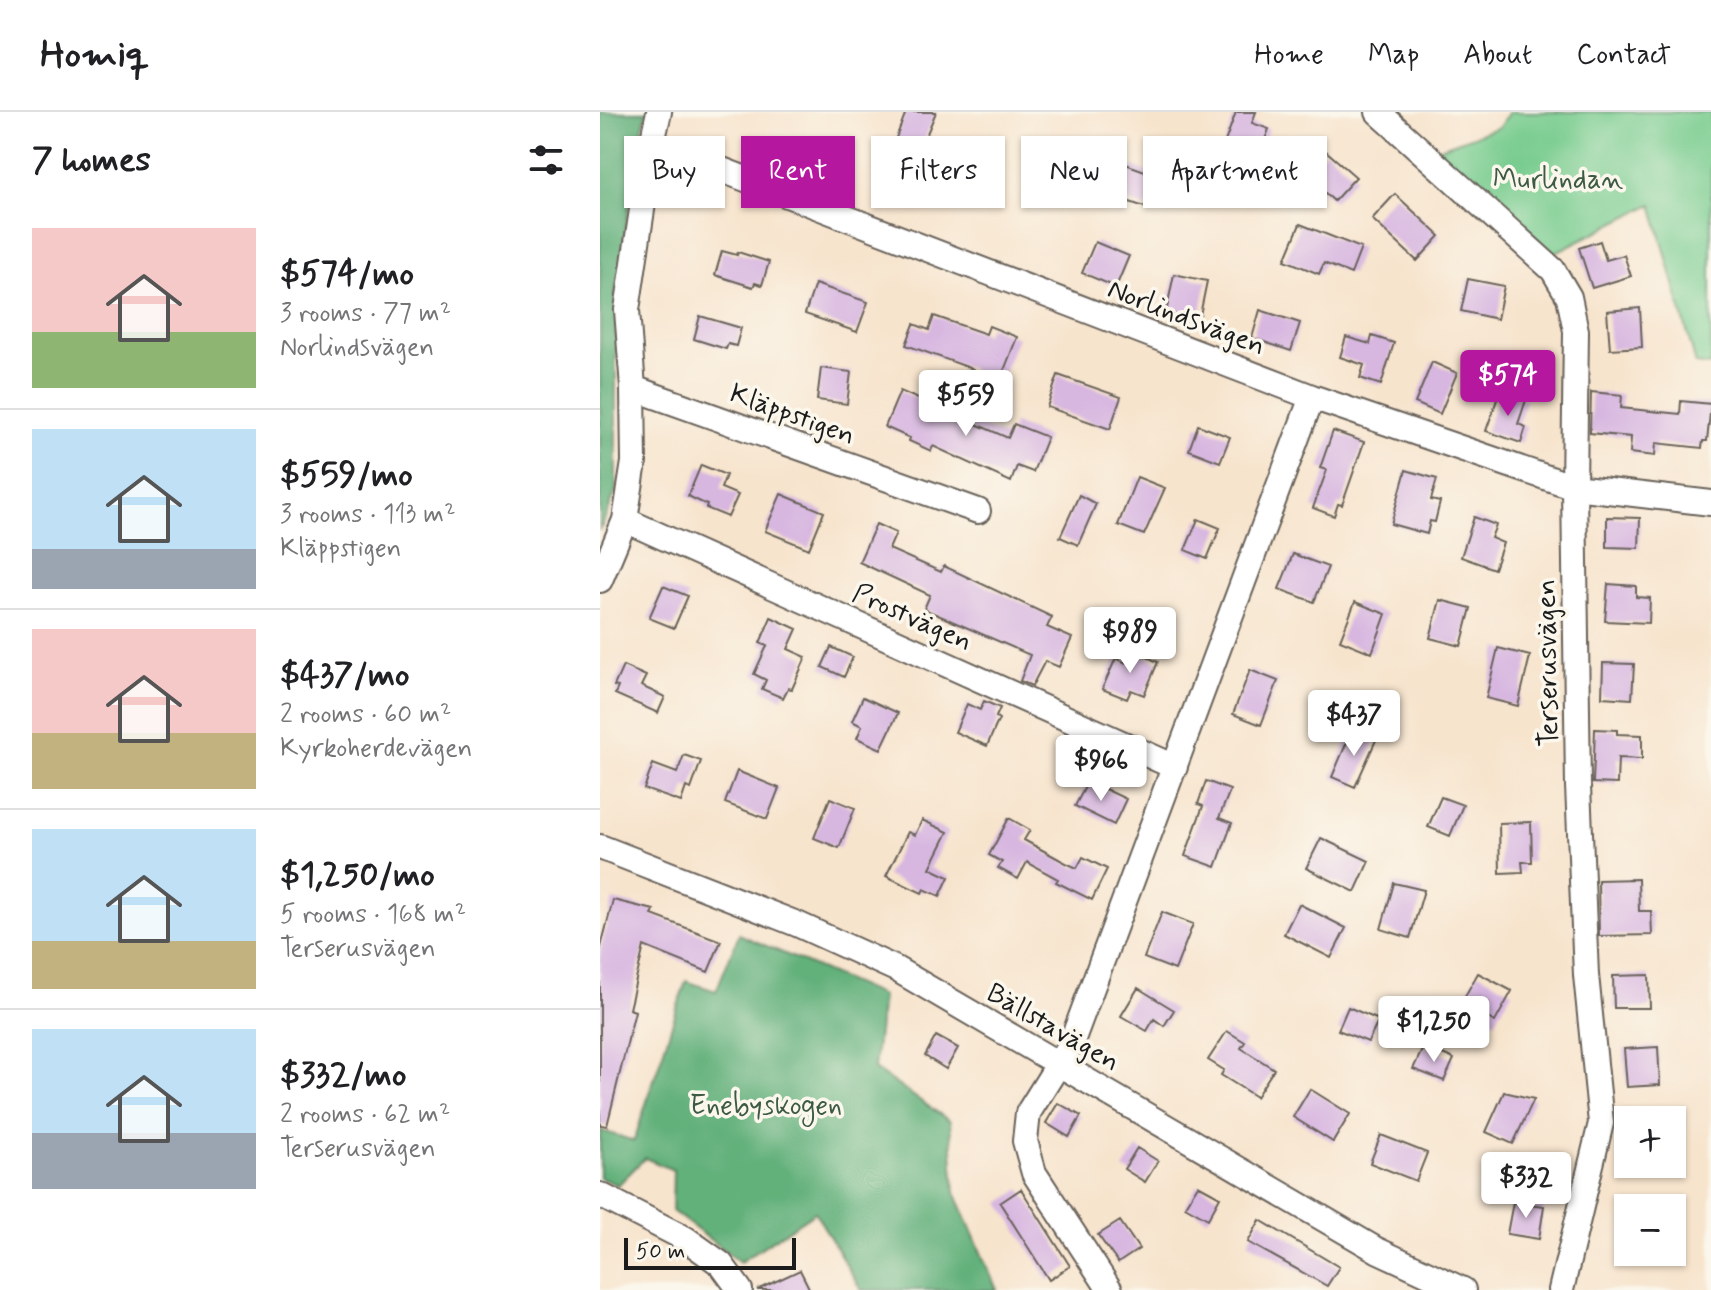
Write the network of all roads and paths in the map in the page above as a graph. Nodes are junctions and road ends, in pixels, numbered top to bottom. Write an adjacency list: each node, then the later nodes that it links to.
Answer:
1 (659, 112): 3 (street)
2 (1378, 112): 8 (street, Terserusvägen)
3 (654, 136)
4 (725, 171): 7 (street, Norlindsvägen)
5 (642, 208): 6 (street)
6 (633, 388): 10 (street, Kläppstigen); 11 (street)
7 (1312, 397): 8 (street, Norlindsvägen); 13 (street)
8 (1574, 487): 9 (street, Norlindsvägen); 21 (street, Terserusvägen)
9 (1711, 503)
10 (978, 511)
11 (625, 520): 12 (street); 13 (street, Prostvägen)
12 (600, 580)
13 (1175, 767): 15 (street)
14 (600, 847): 15 (street, Bällstavägen)
15 (1060, 1064): 17 (street, Bällstavägen); 19 (street)
16 (600, 1195): 18 (street)
17 (1436, 1285): 20 (street, Bällstavägen)
18 (740, 1290)
19 (1110, 1290)
20 (1463, 1290)
21 (1561, 1290)

